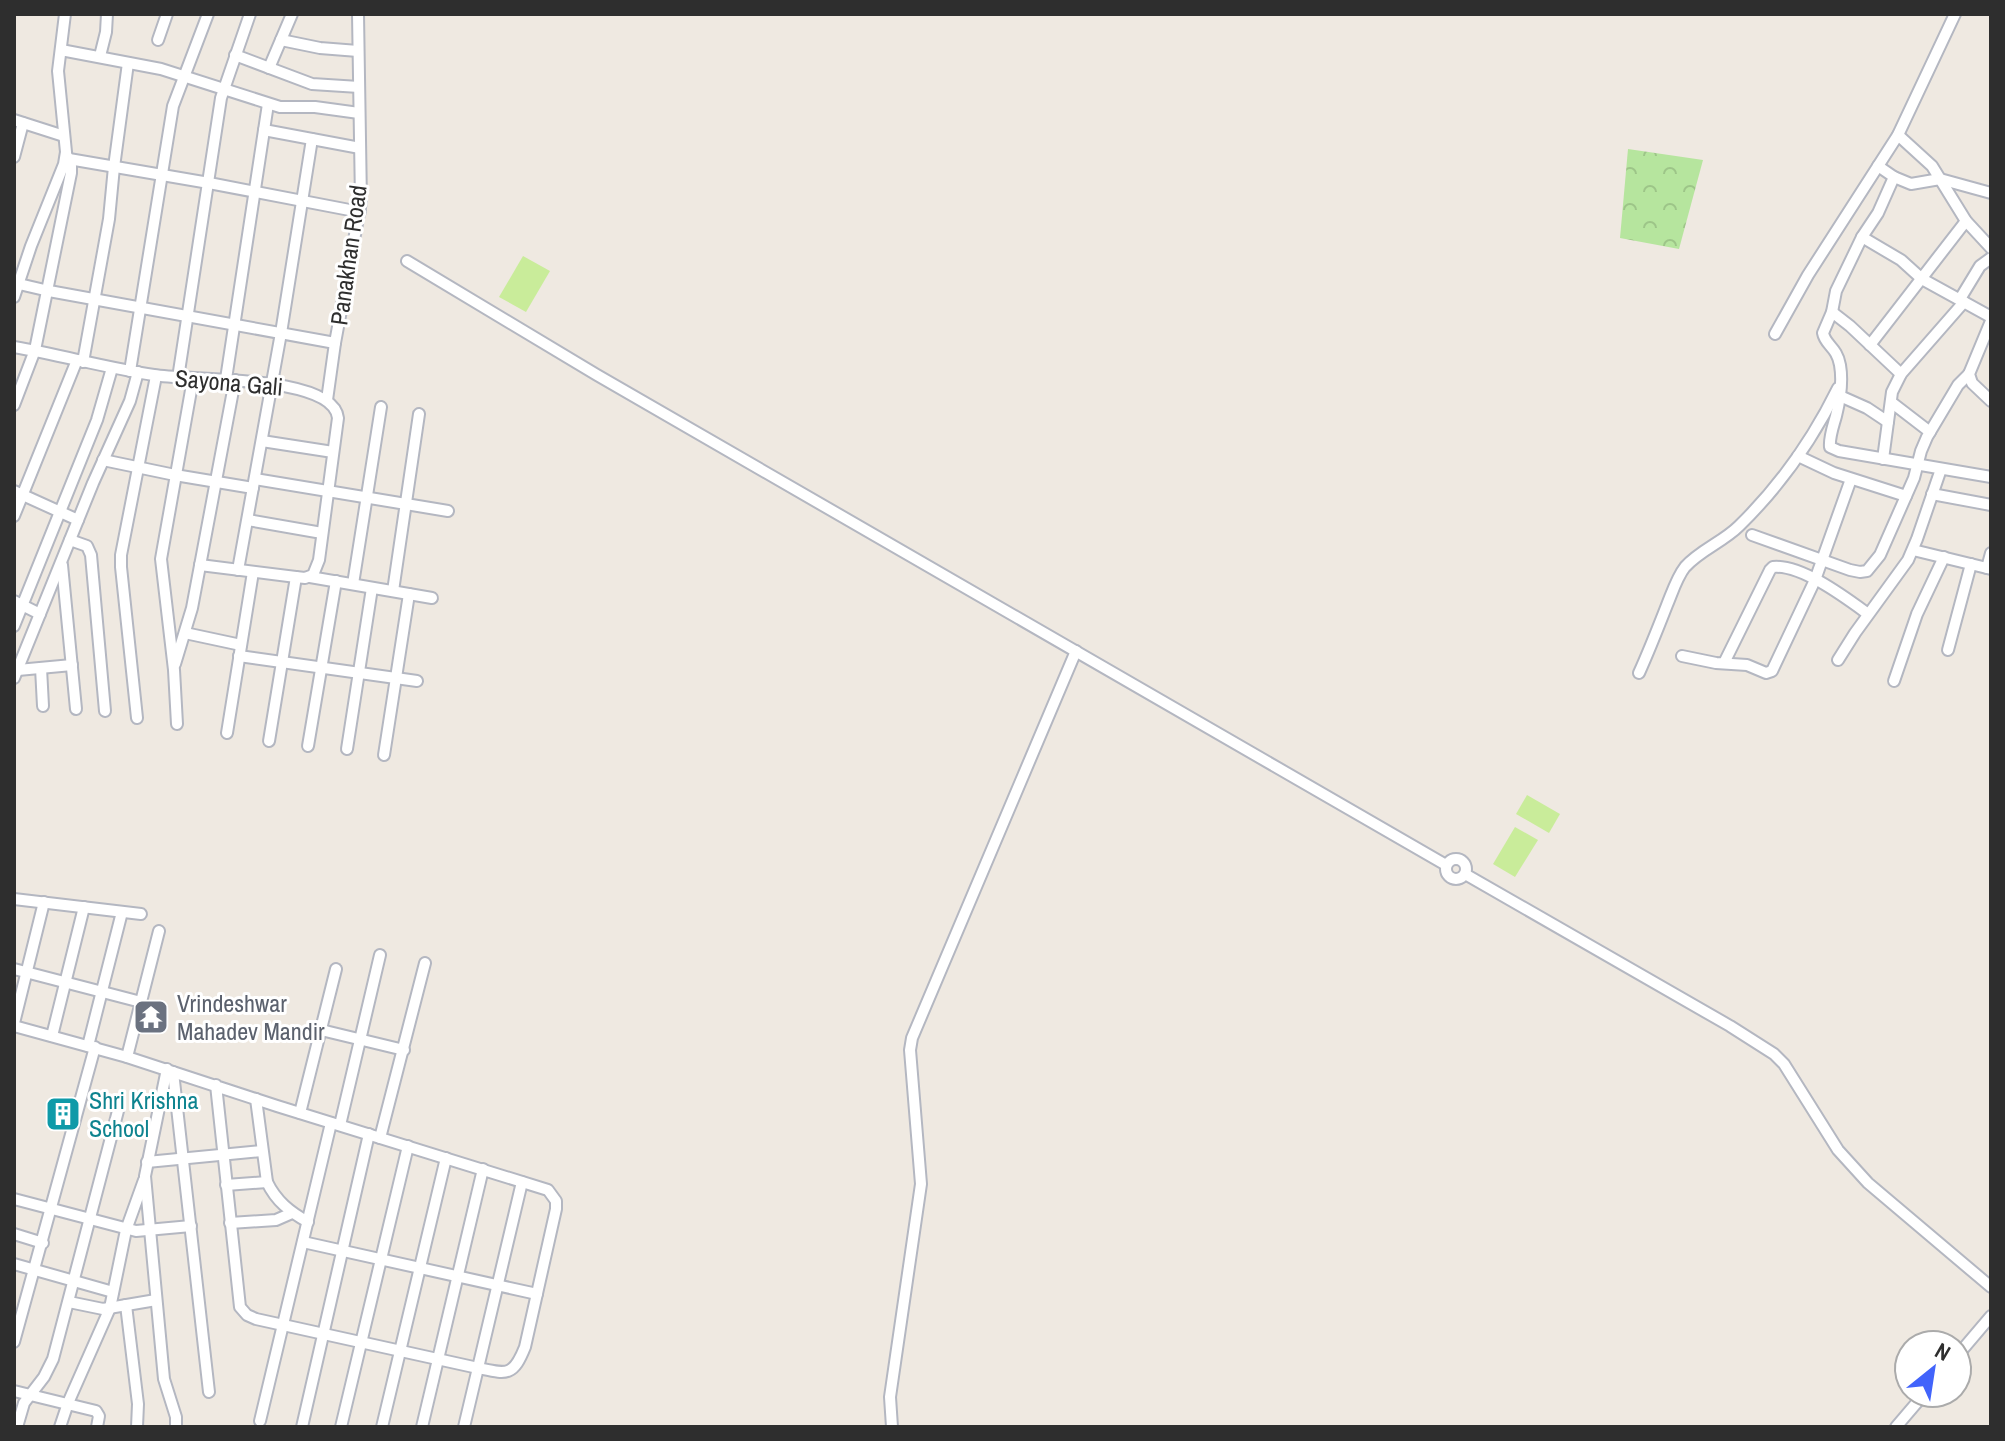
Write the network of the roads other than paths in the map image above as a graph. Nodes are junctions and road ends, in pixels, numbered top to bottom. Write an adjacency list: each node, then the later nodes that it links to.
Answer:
1 (65, 14): 11 (street)
2 (107, 14): 14 (street)
3 (167, 14): 9 (street)
4 (208, 14): 17 (street)
5 (250, 14): 13 (street)
6 (292, 14): 10 (street)
7 (358, 14): 12 (street, Panakhan Road)
8 (1955, 14): 24 (street)
9 (158, 40)
10 (281, 40): 12 (street); 16 (street)
11 (61, 50): 14 (street); 25 (street)
12 (358, 51): 18 (street, Panakhan Road)
13 (235, 55): 16 (street); 19 (street)
14 (100, 56): 15 (street)
15 (128, 63): 17 (street); 31 (street)
16 (269, 68): 18 (street)
17 (185, 76): 19 (street); 32 (street)
18 (359, 87): 21 (street, Panakhan Road)
19 (224, 89): 20 (street); 35 (street)
20 (268, 104): 21 (street); 23 (street)
21 (359, 113): 27 (street, Panakhan Road)
22 (19, 122): 25 (street); 29 (street)
23 (264, 130): 26 (street); 36 (street)
24 (1898, 135): 30 (street); 34 (street)
25 (64, 136): 28 (street)
26 (312, 139): 27 (street); 38 (street)
27 (360, 148): 39 (street, Panakhan Road)
28 (67, 156): 31 (street); 46 (street); 47 (street)
29 (14, 157)
30 (1878, 166): 33 (street); 57 (street)
31 (114, 167): 32 (street); 49 (street)
32 (161, 175): 35 (street); 51 (street)
33 (1894, 177): 34 (street); 41 (street)
34 (1940, 179): 37 (street); 40 (street)
35 (209, 183): 36 (street); 53 (street)
36 (255, 192): 38 (street); 55 (street)
37 (1991, 193)
38 (303, 200): 39 (street); 56 (street)
39 (360, 212): 58 (street, Panakhan Road)
40 (1966, 221): 42 (street); 45 (street)
41 (1862, 237): 45 (street); 52 (street)
42 (1991, 248)
43 (1991, 258): 50 (street)
44 (407, 261): 136 (street)
45 (1922, 279): 50 (street); 59 (street)
46 (19, 284): 47 (street); 48 (street)
47 (49, 291): 49 (street); 61 (street)
48 (14, 297)
49 (95, 300): 51 (street); 62 (street)
50 (1962, 300): 54 (street); 65 (street)
51 (139, 308): 53 (street); 64 (street)
52 (1832, 312): 59 (street); 72 (street)
53 (188, 317): 55 (street); 68 (street)
54 (1991, 319): 66 (street)
55 (234, 324): 56 (street); 70 (street)
56 (281, 333): 58 (street); 71 (street)
57 (1775, 334)
58 (335, 343): 74 (street, Panakhan Road)
59 (1870, 345): 65 (street)
60 (14, 347): 61 (street, Sayona Gali)
61 (35, 350): 62 (street, Sayona Gali); 77 (street)
62 (80, 361): 63 (street, Sayona Gali); 96 (street)
63 (112, 368): 64 (street, Sayona Gali); 103 (street)
64 (134, 372): 67 (street, Sayona Gali); 86 (street)
65 (1901, 374): 76 (street)
66 (1969, 374): 75 (street); 81 (street)
67 (156, 376): 68 (street, Sayona Gali); 88 (street)
68 (178, 378): 69 (street, Sayona Gali)
69 (193, 379): 70 (street, Sayona Gali); 90 (street)
70 (231, 380): 71 (street, Sayona Gali); 93 (street)
71 (272, 383): 74 (street, Sayona Gali); 82 (street)
72 (1841, 383): 73 (street); 84 (street)
73 (1840, 396): 80 (street); 85 (street)
74 (327, 400): 83 (street)
75 (1991, 401)
76 (1891, 402): 80 (street); 81 (street)
77 (14, 405)
78 (381, 407): 99 (street)
79 (419, 414): 100 (street)
80 (1888, 422): 85 (street)
81 (1930, 432): 87 (street)
82 (262, 441): 83 (street); 94 (street)
83 (333, 452): 95 (street)
84 (1798, 456): 92 (street); 146 (street)
85 (1883, 459): 87 (street)
86 (103, 460): 88 (street); 105 (street)
87 (1918, 466): 89 (street); 98 (street)
88 (138, 468): 90 (street); 154 (street)
89 (1941, 469): 91 (street); 97 (street)
90 (175, 475): 93 (street); 144 (street)
91 (1991, 477)
92 (1851, 479): 98 (street); 113 (street)
93 (216, 482): 94 (street); 116 (street)
94 (254, 483): 95 (street); 106 (street)
95 (327, 492): 99 (street); 107 (street)
96 (18, 493): 103 (street); 104 (street)
97 (1932, 494): 101 (street); 110 (street)
98 (1906, 496): 113 (street)
99 (366, 497): 100 (street); 124 (street)
100 (406, 504): 102 (street); 126 (street)
101 (1991, 505)
102 (448, 511)
103 (60, 512): 105 (street); 129 (street)
104 (14, 516)
105 (78, 520): 109 (street)
106 (248, 520): 107 (street); 118 (street)
107 (322, 533): 121 (street)
108 (1752, 535): 113 (street)
109 (70, 540): 114 (street); 153 (street)
110 (1913, 550): 112 (street); 131 (street)
111 (1991, 553): 117 (street)
112 (1944, 557): 115 (street); 150 (street)
113 (1822, 560): 122 (street)
114 (61, 563): 130 (street); 141 (street)
115 (1971, 564): 117 (street); 134 (street)
116 (200, 565): 118 (street); 133 (street)
117 (1989, 568)
118 (238, 570): 119 (street)
119 (253, 572): 120 (street); 135 (street)
120 (296, 577): 121 (street); 139 (street)
121 (310, 577): 123 (street)
122 (1815, 580): 131 (street); 140 (street); 140 (street)
123 (336, 581): 124 (street); 142 (street)
124 (353, 584): 125 (street)
125 (372, 588): 126 (street); 145 (street)
126 (393, 591): 127 (street)
127 (409, 594): 128 (street); 148 (street)
128 (432, 598)
129 (18, 603): 130 (street); 132 (street)
130 (40, 614): 147 (street)
131 (1868, 614): 138 (street)
132 (14, 626)
133 (185, 633): 135 (street); 144 (street)
134 (1948, 650)
135 (240, 651): 139 (street); 156 (street)
136 (1076, 651): 221 (street); 253 (street)
137 (1682, 656): 140 (street)
138 (1838, 660)
139 (282, 662): 142 (street); 157 (street)
140 (1724, 663)
141 (72, 665): 143 (street); 152 (street)
142 (322, 667): 145 (street); 158 (street)
143 (41, 668): 147 (street); 151 (street)
144 (174, 670): 155 (street)
145 (358, 672): 148 (street); 159 (street)
146 (1639, 673)
147 (16, 674)
148 (397, 678): 149 (street); 160 (street)
149 (417, 681)
150 (1894, 681)
151 (43, 706)
152 (76, 709)
153 (105, 711)
154 (137, 718)
155 (177, 724)
156 (227, 733)
157 (269, 741)
158 (308, 746)
159 (347, 749)
160 (384, 755)
161 (14, 899): 162 (street)
162 (44, 902): 163 (street); 171 (street)
163 (84, 907): 164 (street); 172 (street)
164 (122, 912): 165 (street); 173 (street)
165 (141, 914)
166 (159, 931): 174 (street)
167 (380, 955): 178 (street)
168 (425, 963): 180 (street)
169 (14, 969): 171 (street)
170 (336, 969): 176 (street)
171 (27, 972): 172 (street); 175 (street)
172 (65, 981): 173 (street); 177 (street)
173 (102, 992): 174 (street); 179 (street)
174 (141, 1002): 181 (street)
175 (14, 1024): 177 (street)
176 (321, 1030): 178 (street); 186 (street)
177 (52, 1036): 179 (street)
178 (361, 1039): 180 (street); 187 (street)
179 (91, 1047): 181 (street); 202 (street)
180 (404, 1050): 189 (street)
181 (127, 1057): 182 (street)
182 (170, 1070): 183 (street); 193 (street); 195 (street)
183 (216, 1085): 184 (street); 192 (street)
184 (256, 1099): 186 (street); 191 (street)
185 (119, 1107): 204 (street)
186 (300, 1113): 187 (street)
187 (336, 1124): 188 (street); 205 (street)
188 (369, 1134): 189 (street); 213 (street)
189 (380, 1138): 190 (street)
190 (408, 1146): 194 (street); 214 (street)
191 (262, 1151): 192 (street); 198 (street)
192 (223, 1155): 193 (street); 200 (street)
193 (183, 1158): 195 (street); 207 (street)
194 (446, 1158): 196 (street); 216 (street)
195 (147, 1162): 197 (street)
196 (483, 1169): 199 (street); 218 (street)
197 (145, 1176): 208 (street); 209 (street)
198 (267, 1182): 200 (street); 203 (street)
199 (522, 1182): 220 (street); 223 (street)
200 (226, 1185): 206 (street)
201 (14, 1199): 202 (street)
202 (52, 1209): 204 (street); 212 (street)
203 (292, 1213): 205 (street); 206 (street)
204 (91, 1220): 208 (street); 219 (street)
205 (308, 1222): 211 (street)
206 (230, 1223): 229 (street)
207 (191, 1226): 209 (street); 238 (street)
208 (126, 1230): 209 (street); 222 (street)
209 (151, 1231): 224 (street)
210 (14, 1234): 212 (street)
211 (303, 1242): 213 (street); 229 (street)
212 (43, 1243): 217 (street)
213 (342, 1250): 214 (street); 230 (street)
214 (381, 1260): 216 (street); 232 (street)
215 (14, 1264): 217 (street)
216 (419, 1269): 218 (street); 234 (street)
217 (35, 1270): 219 (street); 233 (street)
218 (457, 1277): 220 (street); 235 (street)
219 (74, 1281): 222 (street); 225 (street)
220 (497, 1285): 223 (street); 236 (street)
221 (1991, 1287)
222 (113, 1292): 227 (street)
223 (537, 1294): 236 (street)
224 (156, 1300): 226 (street); 247 (street)
225 (69, 1302): 227 (street); 239 (street)
226 (126, 1305): 227 (street); 246 (street)
227 (110, 1308): 240 (street)
228 (1991, 1316): 231 (street)
229 (283, 1325): 230 (street); 242 (street)
230 (324, 1333): 232 (street); 248 (street)
231 (1973, 1337)
232 (361, 1341): 234 (street); 249 (street)
233 (14, 1342)
234 (400, 1351): 235 (street); 250 (street)
235 (438, 1359): 236 (street); 251 (street)
236 (478, 1368): 252 (street)
237 (14, 1391): 239 (street)
238 (209, 1392)
239 (30, 1394): 240 (street); 243 (street)
240 (68, 1403): 244 (street); 245 (street)
241 (1911, 1409): 254 (street)
242 (260, 1421)
243 (17, 1427)
244 (60, 1427)
245 (97, 1427)
246 (137, 1427)
247 (176, 1427)
248 (302, 1427)
249 (341, 1427)
250 (382, 1427)
251 (422, 1427)
252 (464, 1427)
253 (892, 1427)
254 (1896, 1427)

